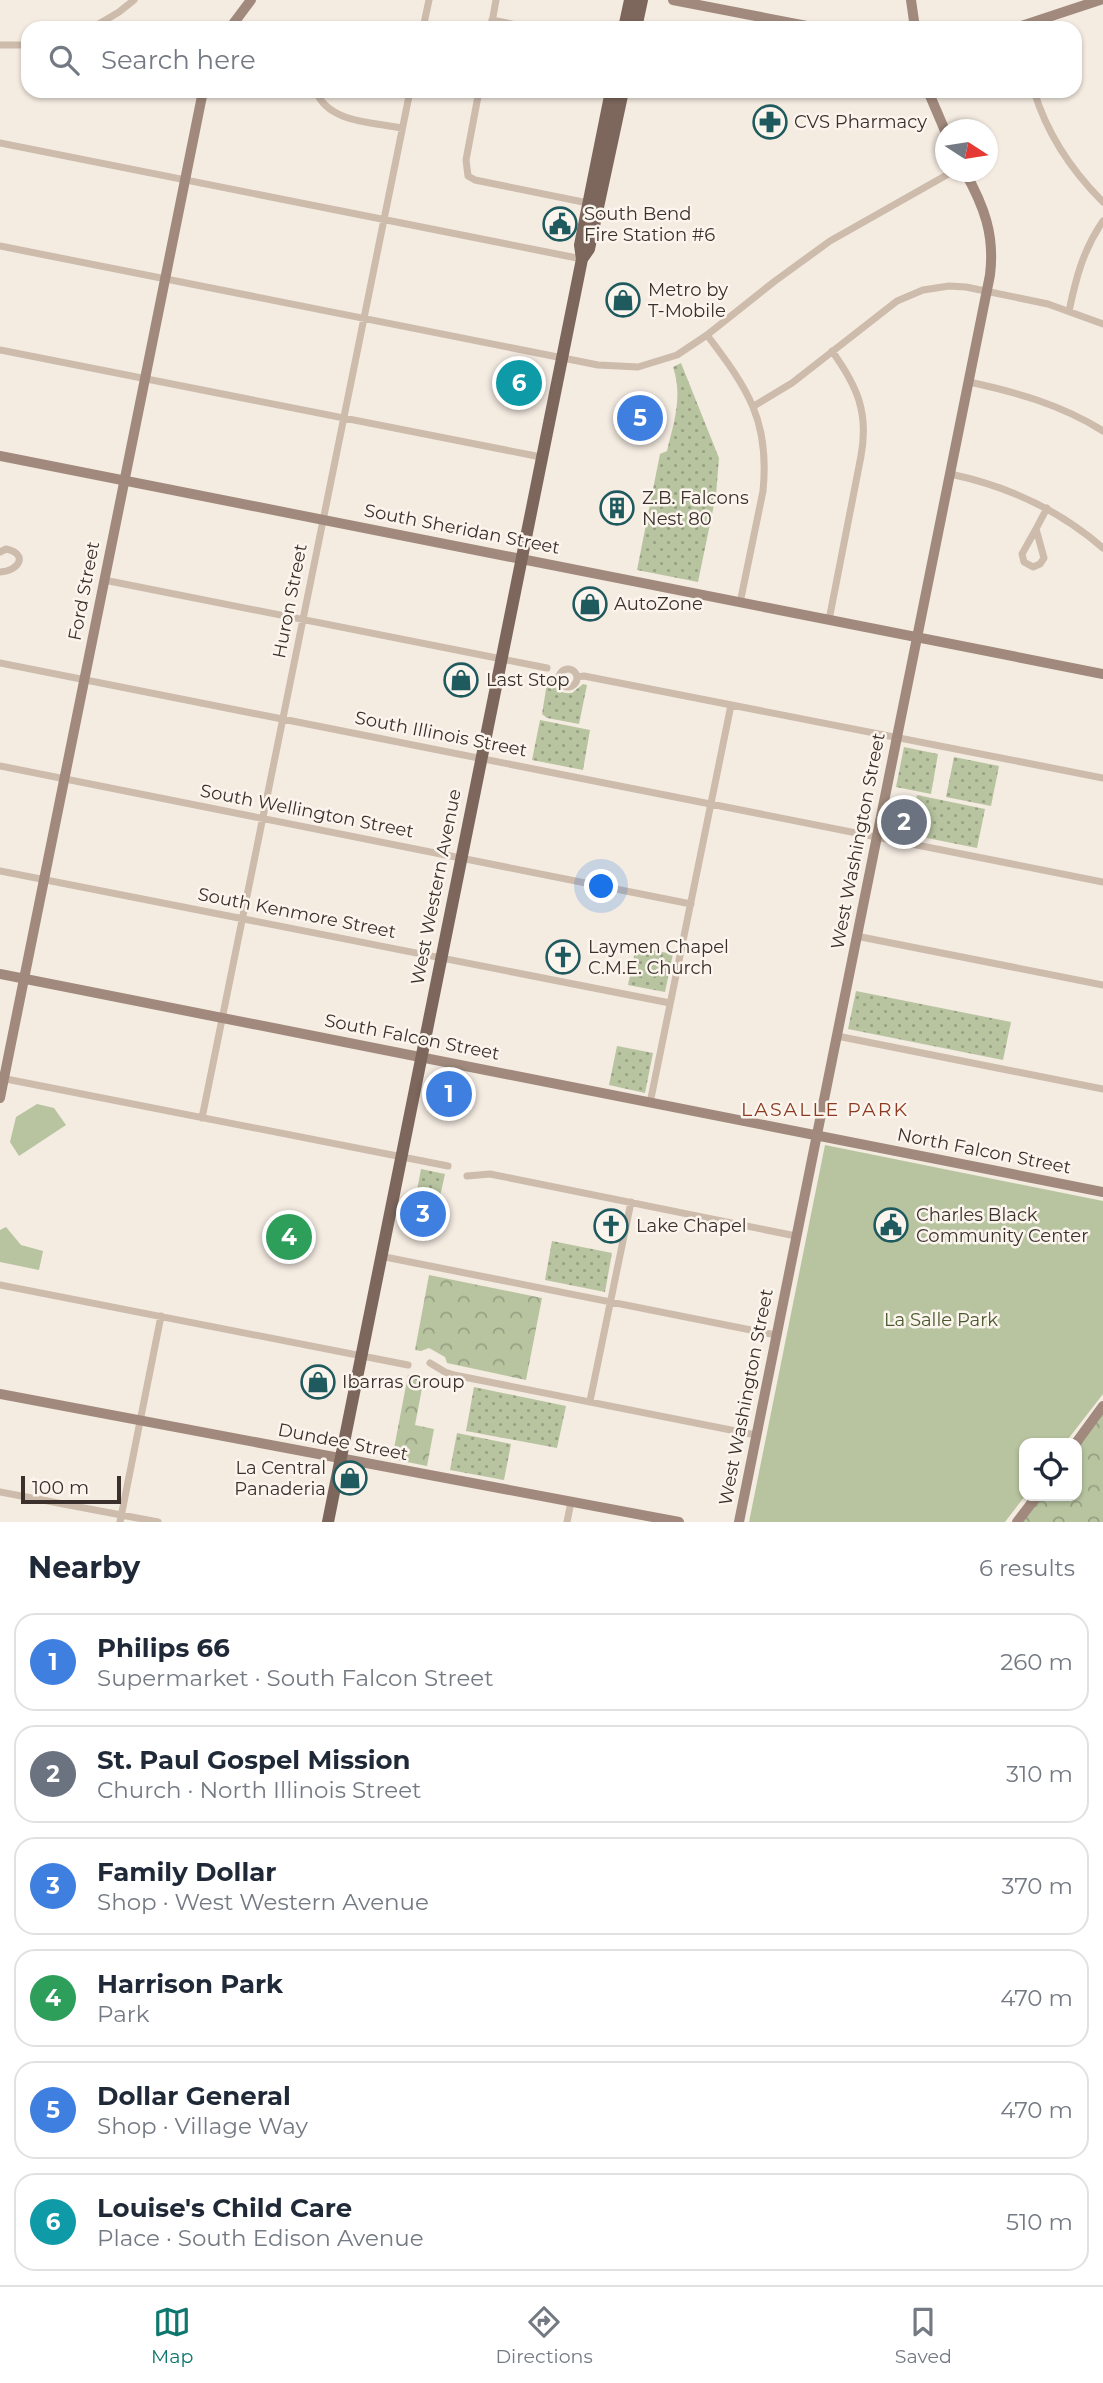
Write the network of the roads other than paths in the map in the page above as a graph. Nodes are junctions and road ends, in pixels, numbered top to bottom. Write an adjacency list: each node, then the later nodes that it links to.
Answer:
1 (134, 0): 10 (street)
2 (251, 0): 11 (street)
3 (429, 0): 12 (street)
4 (496, 0): 13 (street)
5 (630, 0): 14 (main road)
6 (642, 0): 15 (main road)
7 (673, 0): 16 (street)
8 (911, 0): 17 (street)
9 (1102, 1): 18 (street)
10 (110, 21)
11 (235, 21)
12 (424, 21)
13 (492, 21)
14 (626, 21)
15 (638, 21)
16 (781, 21)
17 (914, 21)
18 (1038, 21)
19 (0, 45): 20 (street)
20 (21, 45)
21 (199, 98): 32 (street, Ford Street)
22 (319, 98): 30 (street)
23 (408, 98): 30 (street, Huron Street)
24 (478, 98): 36 (street)
25 (610, 98): 36 (main road, West Western Avenue)
26 (621, 98): 40 (main road, West Western Avenue)
27 (931, 98): 29 (street)
28 (1036, 98): 35 (street)
29 (940, 119)
30 (402, 128): 37 (street, Huron Street)
31 (0, 143): 32 (street)
32 (184, 180): 37 (street); 41 (street, Ford Street)
33 (935, 181): 46 (street)
34 (971, 182): 42 (street, West Washington Street)
35 (1103, 202)
36 (588, 203): 40 (main road, West Western Avenue)
37 (384, 219): 40 (street); 44 (street, Huron Street)
38 (1103, 222): 43 (street)
39 (0, 246): 41 (street)
40 (582, 259): 49 (main road, West Western Avenue)
41 (165, 279): 44 (street); 50 (street, Ford Street)
42 (987, 292): 43 (street); 48 (street); 51 (street, West Washington Street)
43 (1069, 311): 45 (street)
44 (363, 319): 49 (street); 53 (street, Huron Street)
45 (1103, 324)
46 (706, 335): 49 (street); 52 (street)
47 (0, 350): 50 (street)
48 (832, 351): 52 (street); 69 (street)
49 (561, 358): 56 (main road, West Western Avenue)
50 (145, 378): 53 (street); 58 (street, Ford Street)
51 (969, 382): 54 (street); 57 (street, West Washington Street)
52 (754, 406): 67 (street)
53 (343, 418): 56 (street); 60 (street, Huron Street)
54 (1103, 431)
55 (0, 456): 58 (street, South Sheridan Street)
56 (541, 457): 64 (main road, West Western Avenue)
57 (950, 474): 59 (street); 70 (street, West Washington Street)
58 (124, 480): 60 (street, South Sheridan Street); 66 (street, Ford Street)
59 (1047, 508): 61 (street); 62 (street)
60 (322, 520): 64 (street, South Sheridan Street); 68 (street, Huron Street)
61 (1036, 529): 61 (street)
62 (1103, 548)
63 (0, 552): 65 (street)
64 (521, 559): 67 (street, South Sheridan Street); 71 (main road, West Western Avenue)
65 (0, 572)
66 (104, 580): 68 (street); 76 (street, Ford Street)
67 (740, 603): 69 (street, South Sheridan Street)
68 (302, 619): 71 (street); 78 (street, Huron Street)
69 (829, 620): 70 (street, South Sheridan Street)
70 (916, 637): 74 (street, South Sheridan Street); 79 (street, West Washington Street)
71 (500, 659): 73 (street); 80 (main road, West Western Avenue)
72 (0, 663): 76 (street, South Illinois Street)
73 (547, 668)
74 (1103, 674)
75 (577, 677): 77 (street)
76 (84, 679): 78 (street, South Illinois Street); 83 (street, Ford Street)
77 (731, 705): 79 (street); 84 (street)
78 (281, 719): 80 (street, South Illinois Street); 85 (street, Huron Street)
79 (896, 738): 82 (street); 86 (street, West Washington Street)
80 (480, 758): 84 (street, South Illinois Street); 87 (main road, West Western Avenue)
81 (0, 766): 83 (street, South Wellington Street)
82 (1103, 778)
83 (63, 779): 85 (street, South Wellington Street); 89 (street, Ford Street)
84 (711, 804): 86 (street, South Illinois Street); 91 (street)
85 (261, 818): 87 (street, South Wellington Street); 92 (street, Huron Street)
86 (876, 837): 90 (street, South Illinois Street); 93 (street, West Washington Street)
87 (460, 858): 91 (street, South Wellington Street); 94 (main road, West Western Avenue)
88 (0, 870): 89 (street, South Kenmore Street)
89 (43, 879): 92 (street, South Kenmore Street); 96 (street, Ford Street)
90 (1103, 882)
91 (691, 904): 98 (street)
92 (241, 918): 94 (street, South Kenmore Street); 99 (street, Huron Street)
93 (856, 936): 97 (street); 100 (street, West Washington Street)
94 (440, 958): 98 (street, South Kenmore Street); 101 (main road, West Western Avenue)
95 (0, 974): 96 (street, South Falcon Street)
96 (24, 979): 99 (street, South Falcon Street); 102 (street, Ford Street)
97 (1103, 985)
98 (670, 1003): 105 (street)
99 (221, 1018): 101 (street, South Falcon Street); 106 (street, Huron Street)
100 (836, 1036): 103 (street); 107 (street, West Washington Street)
101 (420, 1057): 105 (street, South Falcon Street); 108 (main road, West Western Avenue)
102 (2, 1078): 104 (street, Ford Street); 106 (street)
103 (1103, 1089)
104 (0, 1098)
105 (650, 1103): 107 (street, South Falcon Street)
106 (202, 1118): 108 (street)
107 (816, 1136): 111 (street, North Falcon Street); 113 (street, West Washington Street)
108 (400, 1157): 109 (street); 114 (main road, West Western Avenue)
109 (448, 1166)
110 (467, 1176): 112 (street)
111 (1103, 1192)
112 (631, 1202): 113 (street); 116 (street)
113 (796, 1236): 118 (street, West Washington Street)
114 (380, 1256): 116 (street); 119 (main road, West Western Avenue)
115 (0, 1285): 117 (street)
116 (611, 1302): 118 (street); 123 (street)
117 (161, 1316): 119 (street); 125 (street)
118 (776, 1335): 126 (street, West Washington Street)
119 (361, 1356): 121 (street); 128 (main road, West Western Avenue)
120 (430, 1363): 123 (street)
121 (408, 1365)
122 (0, 1394): 125 (street, Dundee Street)
123 (590, 1401): 126 (street)
124 (1103, 1406): 127 (street)
125 (140, 1421): 128 (street, Dundee Street); 132 (street)
126 (756, 1435): 137 (street, West Washington Street)
127 (1080, 1438)
128 (340, 1459): 131 (street, Dundee Street); 134 (main road, West Western Avenue)
129 (0, 1492): 132 (street)
130 (1033, 1501): 138 (street)
131 (571, 1502): 135 (street); 136 (street, Dundee Street)
132 (121, 1518): 133 (street)
133 (158, 1522)
134 (328, 1522)
135 (567, 1522)
136 (679, 1522)
137 (738, 1522)
138 (1017, 1522)

